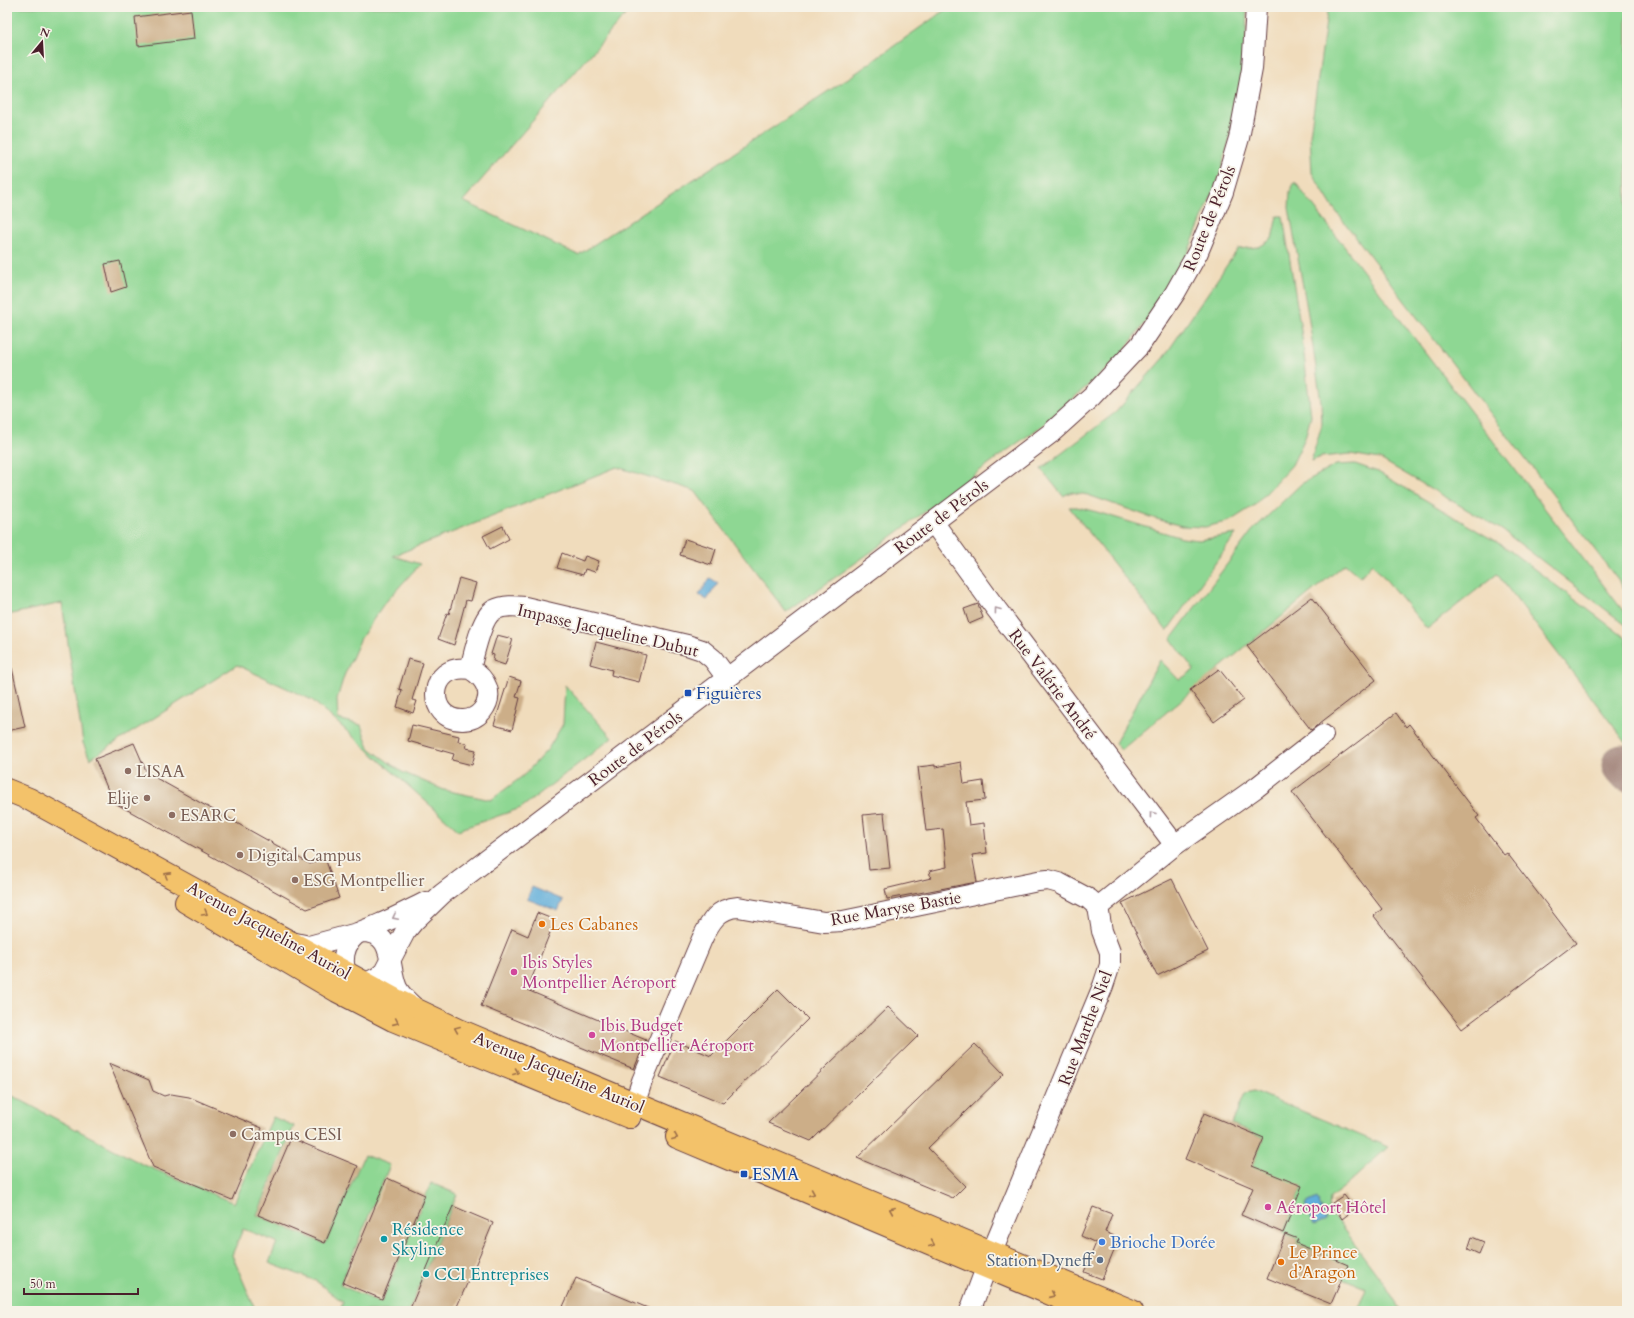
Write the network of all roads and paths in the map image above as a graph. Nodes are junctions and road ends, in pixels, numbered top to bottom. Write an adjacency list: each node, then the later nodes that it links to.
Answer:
1 (1256, 7): 2 (street, Route de Pérols)
2 (933, 522): 4 (street, Route de Pérols); 8 (street, Rue Valérie André, one-way to 2)
3 (470, 669): 4 (street, Impasse Jacqueline Dubut)
4 (727, 678): 9 (street, Route de Pérols)
5 (1323, 735): 8 (street)
6 (7, 790): 13 (main road, Avenue Jacqueline Auriol, one-way to 6)
7 (7, 804): 11 (main road, Avenue Jacqueline Auriol, one-way to 11)
8 (1175, 846): 10 (street)
9 (442, 894): 12 (street, Route de Pérols, one-way to 12); 14 (street, Route de Pérols)
10 (1098, 907): 18 (street, Rue Maryse Bastie); 19 (street, Rue Marthe Niel)
11 (228, 926): 15 (street); 16 (main road, Avenue Jacqueline Auriol)
12 (361, 932): 13 (street, Route de Pérols); 14 (street); 15 (street)
13 (287, 941): 15 (main road, Avenue Jacqueline Auriol)
14 (390, 962): 15 (street); 17 (street)
15 (353, 982): 16 (street); 17 (main road, Avenue Jacqueline Auriol)
16 (369, 1009): 18 (main road, Avenue Jacqueline Auriol, one-way to 18)
17 (416, 1009): 18 (main road, Avenue Jacqueline Auriol, one-way to 17)
18 (632, 1111): 19 (main road, Avenue Jacqueline Auriol)
19 (990, 1259): 20 (street, Rue Marthe Niel); 21 (main road, Avenue Jacqueline Auriol, one-way to 21); 22 (main road, Avenue Jacqueline Auriol)
20 (970, 1311)
21 (1091, 1311)
22 (1132, 1311)

